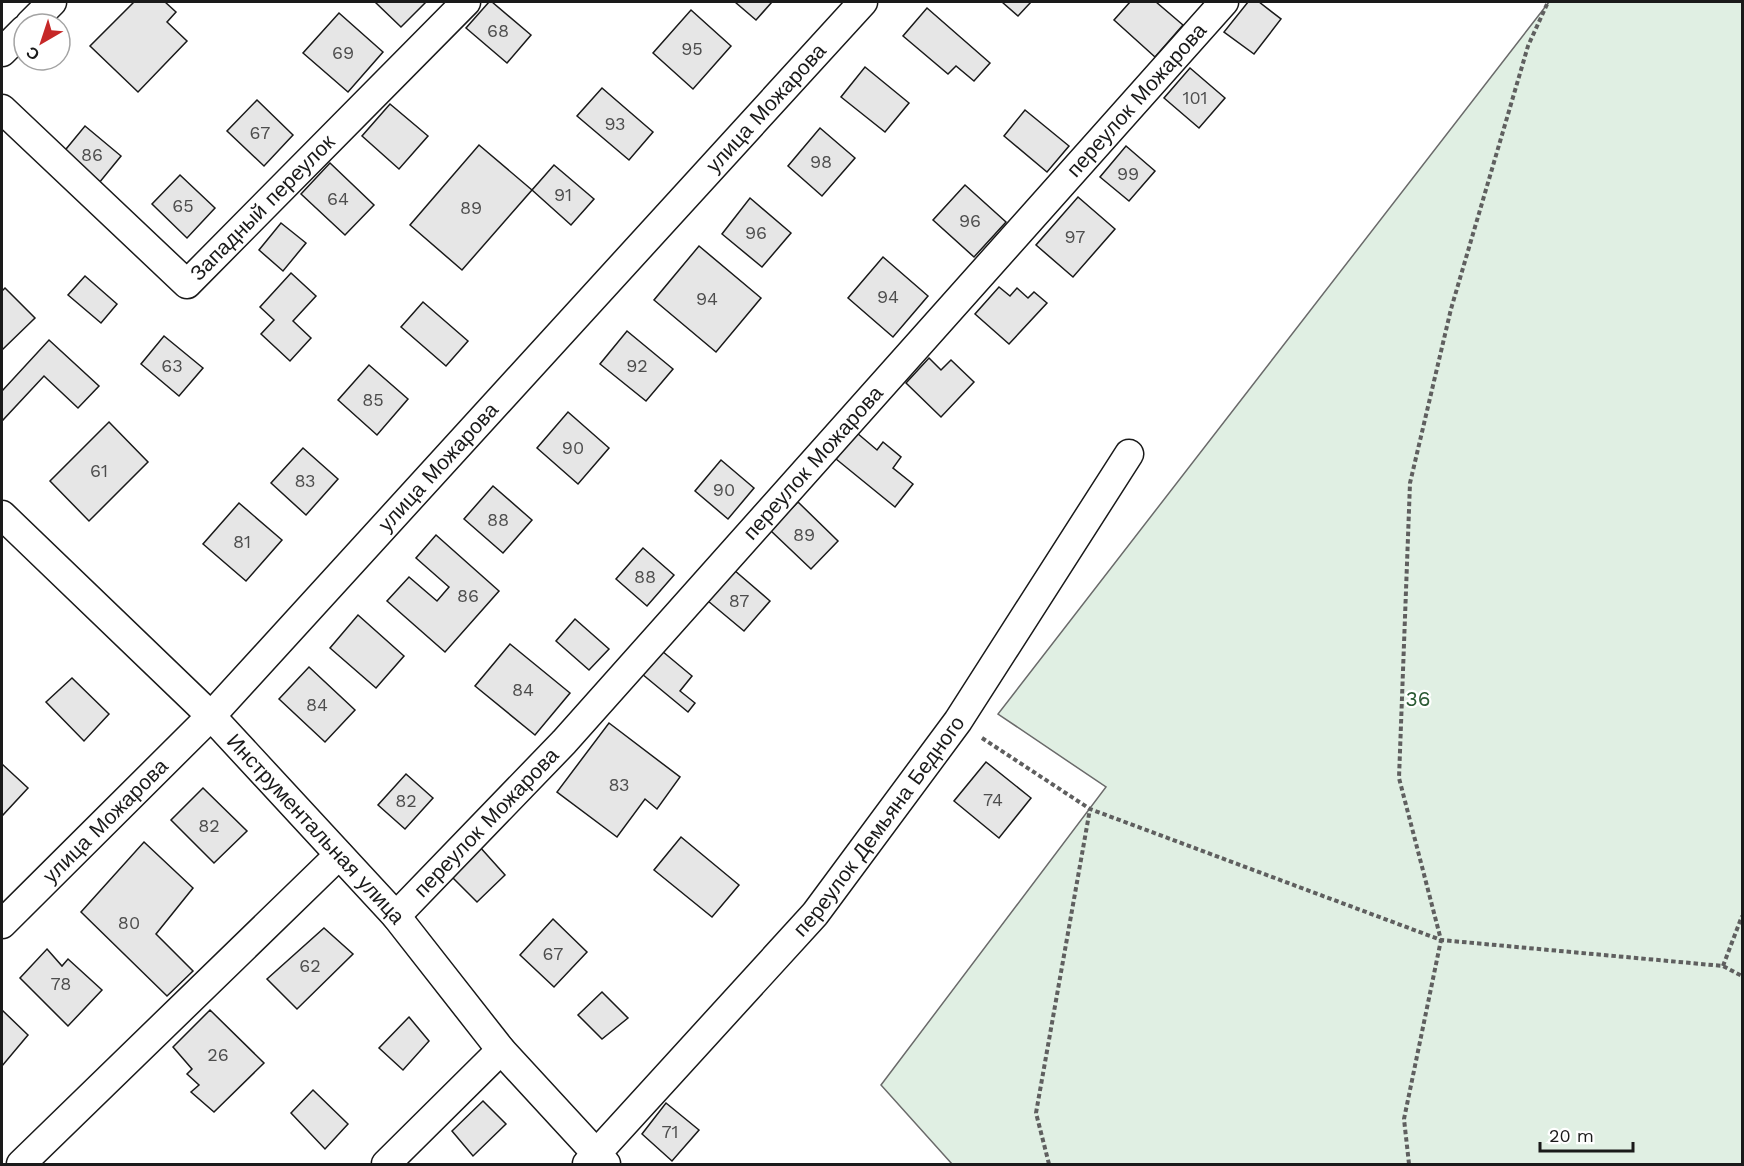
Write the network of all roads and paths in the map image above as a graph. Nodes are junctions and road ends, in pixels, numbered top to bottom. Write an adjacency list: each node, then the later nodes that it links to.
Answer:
1 (466, 2): 5 (street, Западный переулок)
2 (863, 2): 8 (street, улица Можарова)
3 (1224, 2): 12 (street, переулок Можарова)
4 (1548, 2): 15 (path)
5 (2, 110)
6 (1129, 454): 9 (street, переулок Демьяна Бедного)
7 (2, 515): 8 (street, Инструментальная улица)
8 (211, 716): 11 (street, Инструментальная улица); 14 (street, улица Можарова)
9 (958, 721): 10 (path); 19 (street, переулок Демьяна Бедного)
10 (1090, 808): 15 (path); 22 (path)
11 (339, 855): 12 (street, Инструментальная улица); 20 (street)
12 (396, 916): 18 (street, Инструментальная улица)
13 (1743, 916): 16 (path)
14 (2, 924)
15 (1441, 940): 16 (path); 23 (path)
16 (1723, 966): 17 (path)
17 (1743, 976)
18 (501, 1050): 19 (street, Инструментальная улица); 21 (street)
19 (597, 1161)
20 (21, 1164)
21 (386, 1164)
22 (1049, 1164)
23 (1409, 1164)

